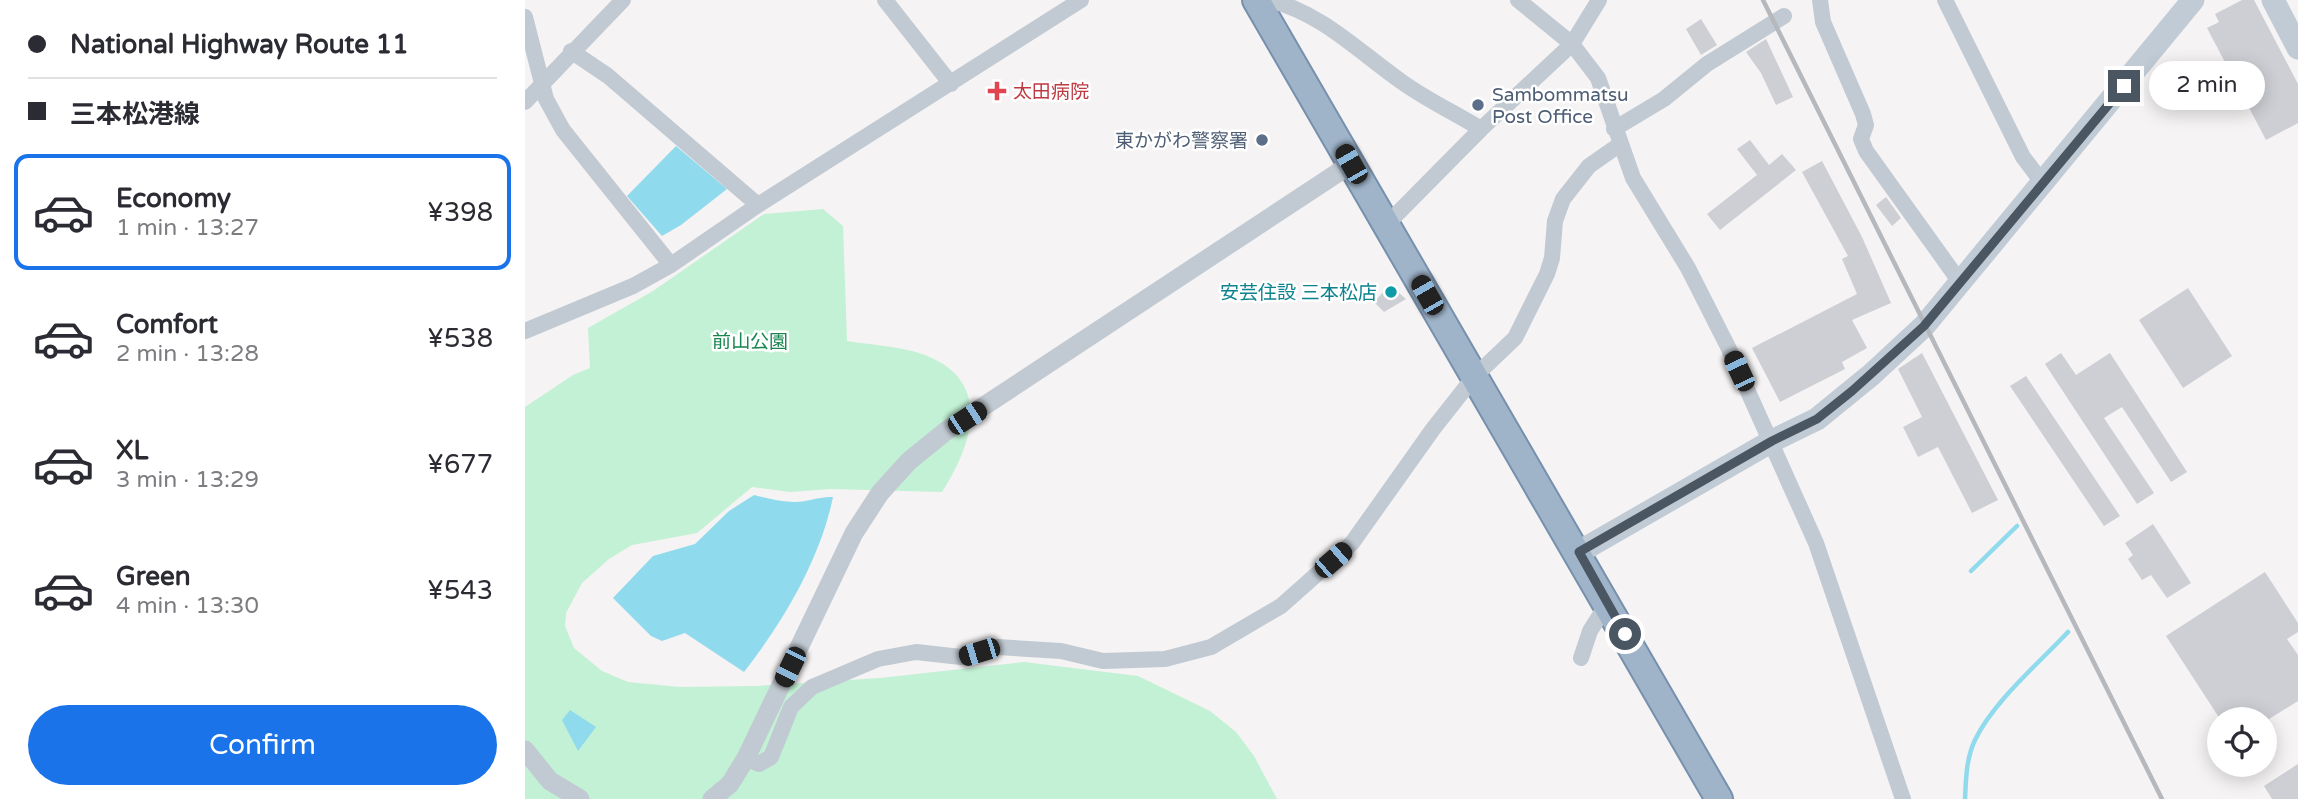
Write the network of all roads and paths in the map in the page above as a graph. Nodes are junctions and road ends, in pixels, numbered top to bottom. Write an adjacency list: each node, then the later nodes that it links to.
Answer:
1 (623, 0): 16 (street)
2 (885, 0): 18 (street)
3 (1081, 0): 18 (street)
4 (1256, 0): 22 (highway)
5 (1269, 0): 20 (street)
6 (1518, 0): 14 (street)
7 (1599, 0): 14 (street)
8 (1820, 0): 27 (street)
9 (1945, 0): 23 (street)
10 (2193, 0): 23 (main road)
11 (2273, 0): 15 (main road)
12 (1784, 16): 21 (street)
13 (525, 17): 17 (street)
14 (1572, 44): 20 (street); 21 (street)
15 (2298, 48)
16 (571, 51): 17 (street); 24 (street)
17 (543, 81): 19 (street); 26 (street)
18 (951, 84): 24 (street)
19 (525, 102)
20 (1481, 128): 25 (street)
21 (1616, 137): 29 (street); 30 (street)
22 (1351, 164): 25 (highway); 35 (street)
23 (2042, 181): 27 (main road)
24 (758, 205): 26 (street)
25 (1386, 225): 29 (highway)
26 (671, 265): 28 (street)
27 (1960, 282): 30 (main road)
28 (525, 331)
29 (1475, 377): 31 (highway); 35 (street)
30 (1772, 441): 31 (main road); 39 (street)
31 (1579, 552): 32 (highway)
32 (1607, 604): 33 (street); 38 (highway)
33 (1581, 658)
34 (525, 750): 36 (street)
35 (745, 758): 37 (street)
36 (580, 799)
37 (712, 799)
38 (1719, 799)
39 (1903, 799)

